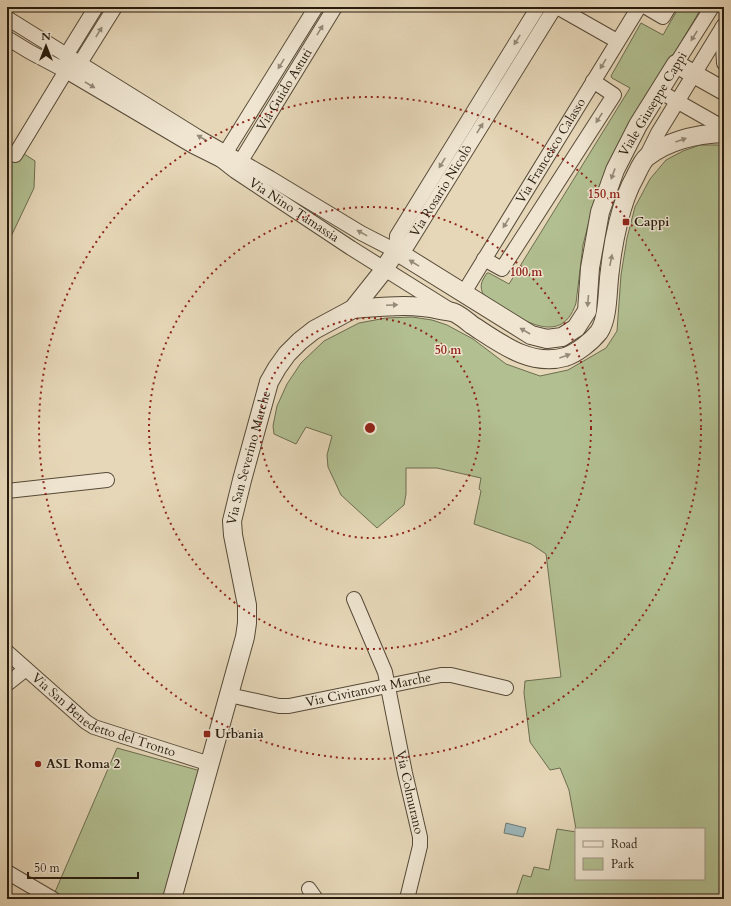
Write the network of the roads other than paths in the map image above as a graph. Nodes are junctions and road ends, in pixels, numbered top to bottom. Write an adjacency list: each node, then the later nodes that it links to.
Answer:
1 (96, 7): 15 (street)
2 (115, 7): 16 (street, one-way to 2)
3 (316, 7): 28 (street, Via Guido Astuti, one-way to 28)
4 (335, 7): 30 (street, Via Guido Astuti, one-way to 4)
5 (538, 7): 31 (street, Via Rosario Nicolò, one-way to 31)
6 (556, 7): 14 (street); 31 (street, Via Rosario Nicolò, one-way to 6)
7 (639, 7): 14 (street, Via Francesco Calasso)
8 (646, 7): 9 (street)
9 (669, 7)
10 (712, 7): 18 (street, Viale Giuseppe Cappi, one-way to 18)
11 (7, 18): 15 (street, Via Nino Tamassia)
12 (723, 26): 17 (street); 20 (street, Viale Giuseppe Cappi)
13 (7, 38): 19 (street, Via Nino Tamassia)
14 (617, 42): 21 (street, Via Francesco Calasso, one-way to 21)
15 (67, 54): 16 (street, Via Nino Tamassia); 19 (street)
16 (80, 63): 19 (street); 28 (street, Via Nino Tamassia, one-way to 16)
17 (724, 63)
18 (676, 64): 20 (street); 22 (street, Viale Giuseppe Cappi)
19 (66, 71): 27 (street); 28 (street, Via Nino Tamassia, one-way to 28)
20 (694, 75): 23 (street); 24 (street, Viale Giuseppe Cappi)
21 (593, 81): 32 (street, Via Francesco Calasso, one-way to 32); 32 (street, one-way to 32)
22 (659, 91): 24 (street); 37 (street, Viale Giuseppe Cappi, one-way to 37)
23 (724, 91)
24 (677, 101): 25 (street); 29 (street, Viale Giuseppe Cappi)
25 (724, 128)
26 (724, 133): 29 (street, one-way to 26)
27 (15, 155)
28 (224, 156): 30 (street, Via Nino Tamassia)
29 (646, 157): 38 (street, Viale Giuseppe Cappi, one-way to 29)
30 (238, 166): 31 (street, Via Nino Tamassia, one-way to 30); 33 (street, Via Nino Tamassia)
31 (396, 251): 33 (street, Via San Severino Marche); 34 (street, Via Nino Tamassia, one-way to 31)
32 (484, 259): 34 (street, Via Francesco Calasso)
33 (385, 268): 35 (street, Via San Severino Marche); 36 (street, Via Nino Tamassia)
34 (463, 294): 37 (street, Via Nino Tamassia, one-way to 34)
35 (353, 309): 36 (street, one-way to 36); 47 (street, Via San Severino Marche)
36 (455, 313): 38 (street, Via Nino Tamassia, one-way to 38)
37 (562, 337)
38 (583, 347)
39 (107, 480): 40 (street)
40 (7, 490)
41 (354, 599): 45 (street, Via Colmurano)
42 (7, 652): 43 (street, Via San Benedetto del Tronto)
43 (26, 669): 44 (street); 48 (street, Via San Benedetto del Tronto)
44 (7, 684)
45 (388, 685): 46 (street, Via Civitanova Marche); 47 (street, Via Civitanova Marche); 52 (street, Via Colmurano)
46 (506, 688)
47 (229, 695): 48 (street, Via San Severino Marche)
48 (210, 764): 51 (street)
49 (7, 872): 50 (street)
50 (53, 899)
51 (172, 899)
52 (407, 899)

